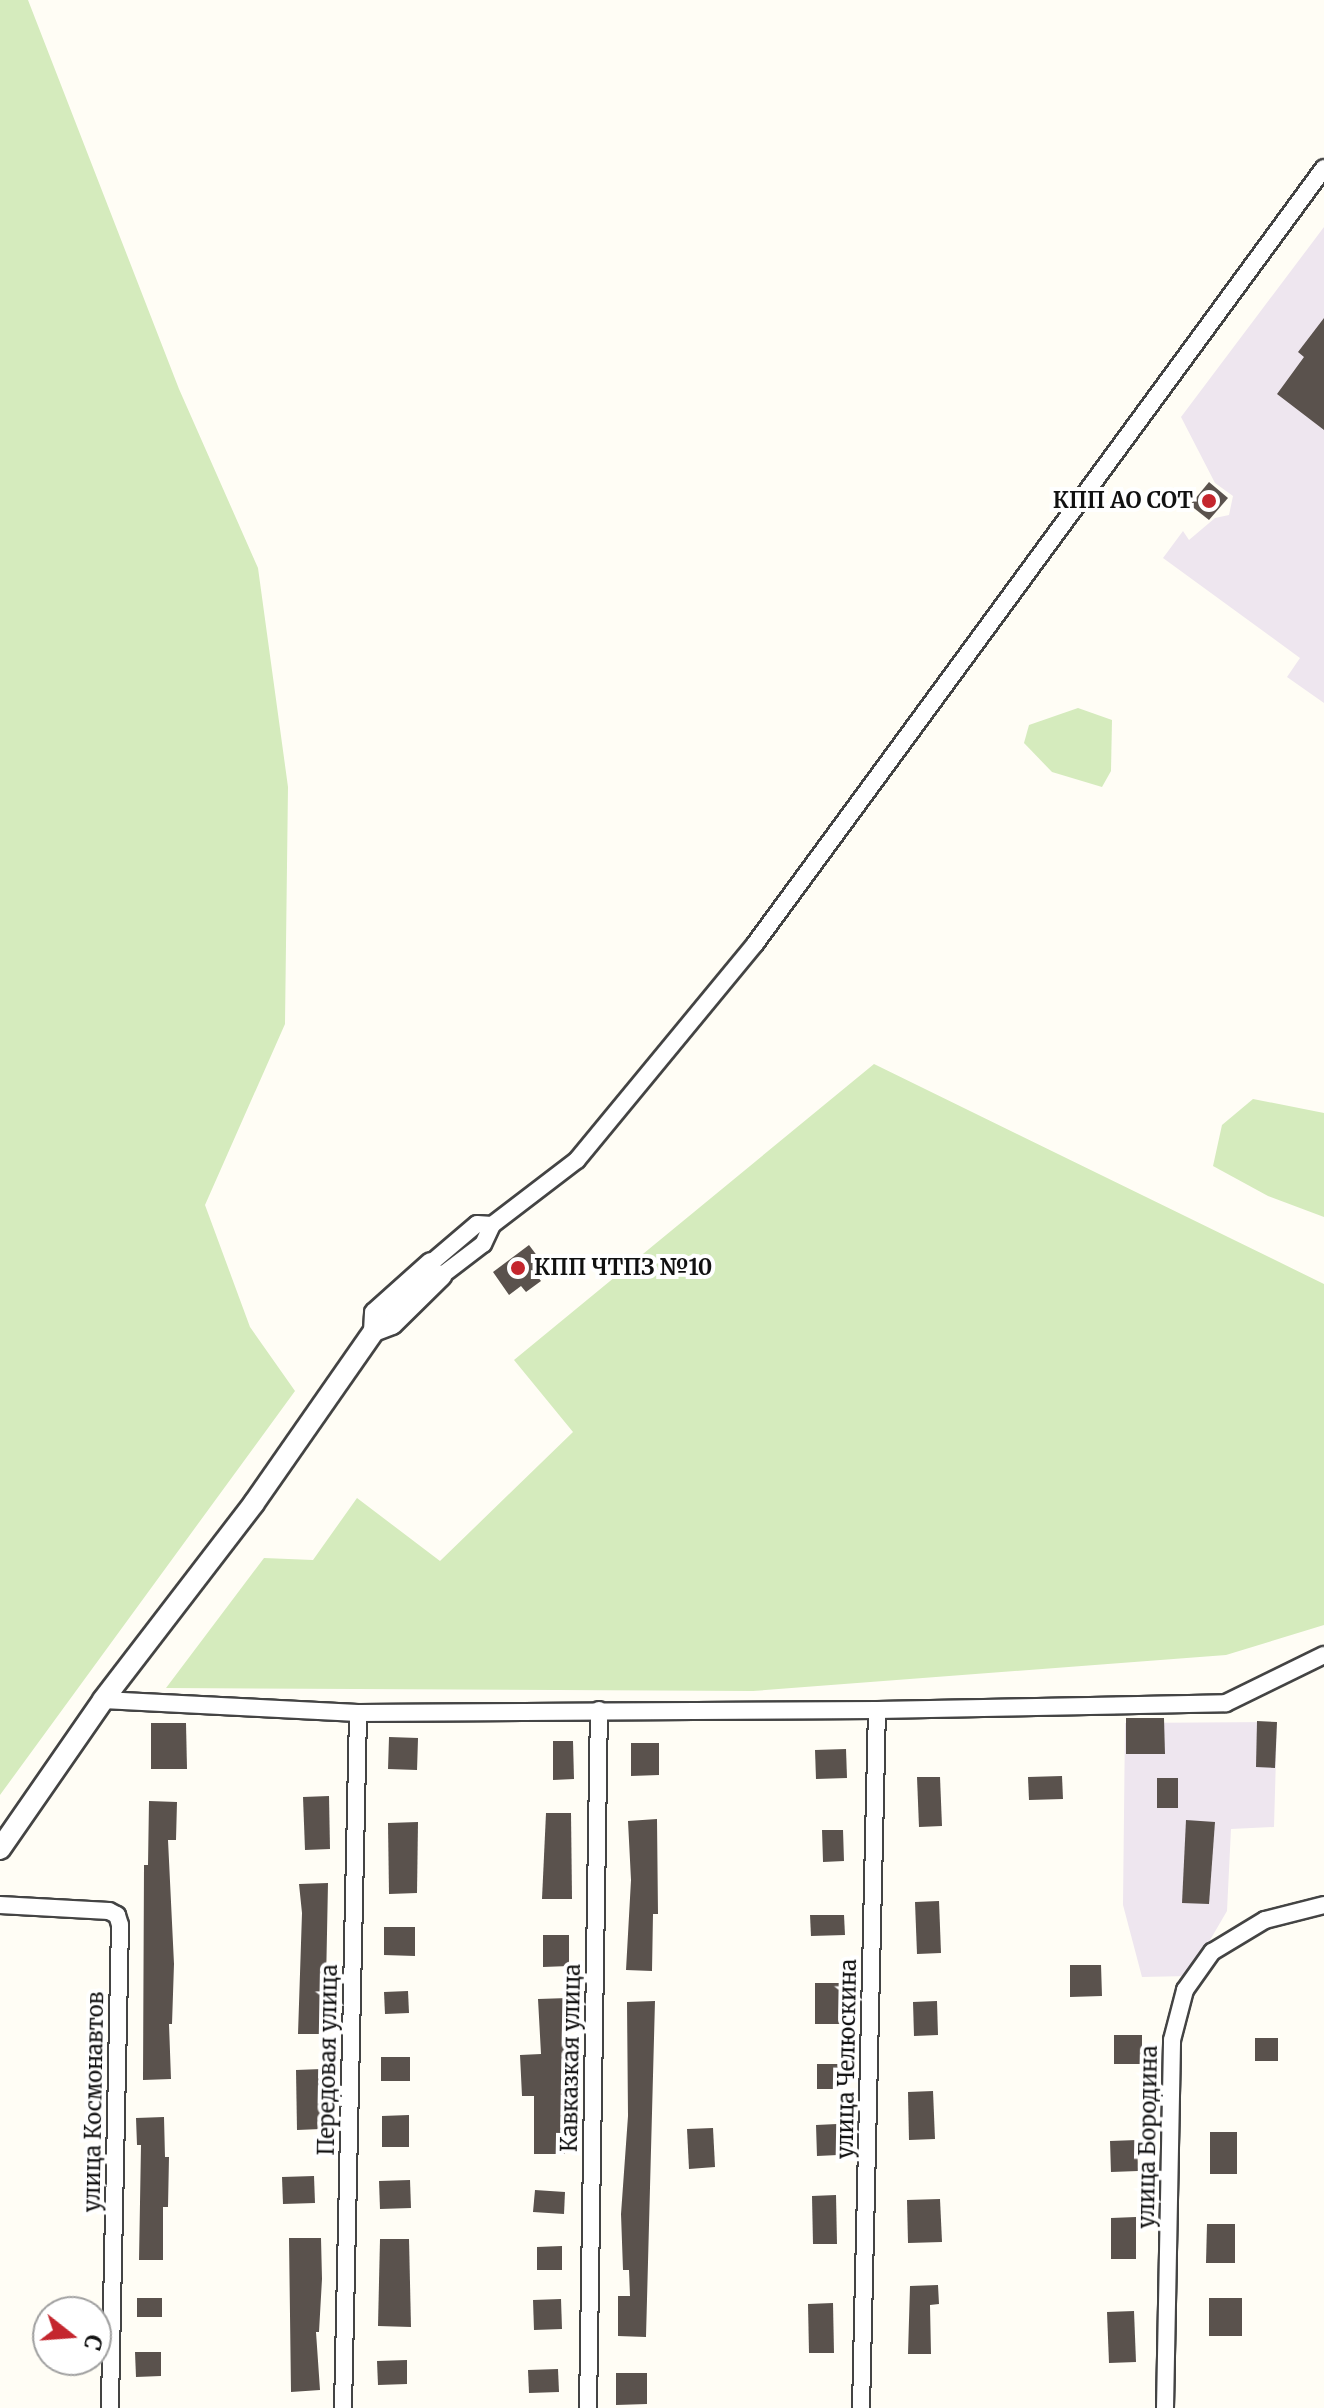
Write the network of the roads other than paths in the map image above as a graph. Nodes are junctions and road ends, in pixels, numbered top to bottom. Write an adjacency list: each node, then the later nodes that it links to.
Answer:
1 (1324, 168): 2 (street)
2 (436, 1269): 4 (street)
3 (1324, 1655): 6 (street)
4 (103, 1700): 7 (street); 8 (street)
5 (599, 1710): 6 (street); 7 (street); 13 (street, Кавказкая улица)
6 (877, 1710): 14 (street, улица Челюскина)
7 (358, 1713): 12 (street, Передовая улица)
8 (0, 1849)
9 (0, 1905): 11 (street, улица Космонавтов)
10 (1324, 1905): 15 (street, улица Бородина)
11 (110, 2408)
12 (343, 2408)
13 (588, 2408)
14 (861, 2408)
15 (1165, 2408)

